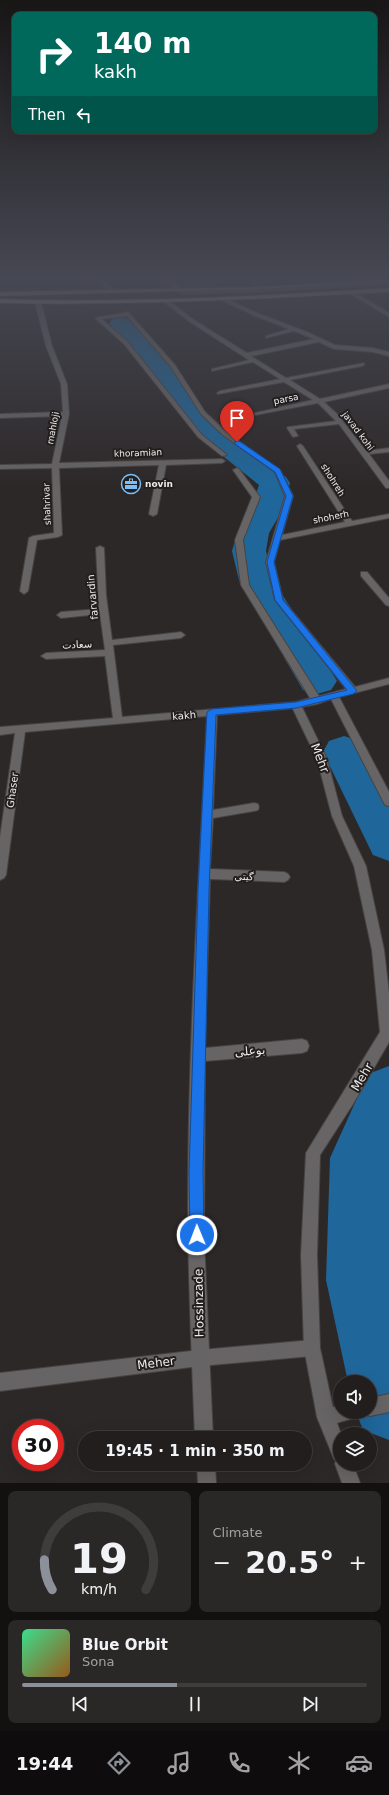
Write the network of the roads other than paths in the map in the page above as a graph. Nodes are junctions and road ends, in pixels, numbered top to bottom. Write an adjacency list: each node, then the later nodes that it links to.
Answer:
1 (50, 349): 16 (street, mahloji)
2 (131, 349): 24 (street, khoramian)
3 (158, 349): 32 (street, khoramian)
4 (238, 349): 7 (street, javad kohi)
5 (271, 349): 7 (street)
6 (363, 349): 8 (street)
7 (246, 354): 9 (street, javad kohi)
8 (389, 354)
9 (255, 360): 11 (street); 12 (street, javad kohi)
10 (362, 364): 12 (street)
11 (214, 370)
12 (285, 380): 14 (street); 15 (street, javad kohi)
13 (389, 386): 15 (street, parsa)
14 (220, 393)
15 (318, 401): 17 (street, parsa); 19 (street, javad kohi)
16 (66, 414): 18 (street); 25 (street, mahloji)
17 (257, 414)
18 (0, 416)
19 (340, 422): 20 (street); 23 (street, javad kohi)
20 (295, 436)
21 (300, 446): 31 (street, shohreh)
22 (389, 450): 23 (street)
23 (364, 454): 28 (street, javad kohi)
24 (163, 462): 25 (street, khoramian); 29 (street)
25 (55, 465): 26 (street, khoramian); 35 (street, shahrivar)
26 (0, 467)
27 (237, 470): 46 (street)
28 (389, 486)
29 (153, 514)
30 (389, 516): 31 (street, shoherh)
31 (350, 524): 32 (street, shoherh)
32 (277, 538): 44 (street)
33 (100, 548): 37 (street, farvardin)
34 (364, 574): 36 (street)
35 (24, 591)
36 (389, 603)
37 (104, 611): 38 (street); 40 (street, farvardin)
38 (60, 615)
39 (181, 635): 40 (street)
40 (108, 643): 41 (street, farvardin)
41 (110, 653): 42 (street, سعادت); 49 (street, farvardin)
42 (46, 656)
43 (389, 681): 44 (street, kakh)
44 (353, 691): 45 (street, kakh)
45 (334, 696): 46 (street, kakh); 52 (street)
46 (317, 701): 47 (street, kakh)
47 (296, 705): 48 (street, kakh); 60 (street, Mehr)
48 (212, 712): 49 (street, kakh); 54 (street, Hossinzade)
49 (118, 721): 50 (street, kakh)
50 (21, 729): 51 (street, kakh); 56 (street, Ghaser)
51 (0, 731)
52 (389, 802)
53 (254, 807): 54 (street)
54 (207, 815): 55 (street, Hossinzade)
55 (204, 874): 57 (street, گیتی); 59 (street, Hossinzade)
56 (0, 875)
57 (284, 877)
58 (302, 1046): 59 (street, بوعلی)
59 (199, 1055): 61 (street, Hossinzade)
60 (312, 1348): 61 (street, Meher); 66 (street, Mehr)
61 (200, 1358): 62 (street, Meher); 67 (street, Hossinzade)
62 (0, 1382)
63 (389, 1403): 64 (street)
64 (377, 1406)
65 (333, 1415): 66 (street)
66 (326, 1416): 68 (street, Mehr)
67 (204, 1431)
68 (333, 1434)
69 (206, 1471): 71 (street)
70 (347, 1471): 72 (street)
71 (207, 1483)
72 (351, 1483)

